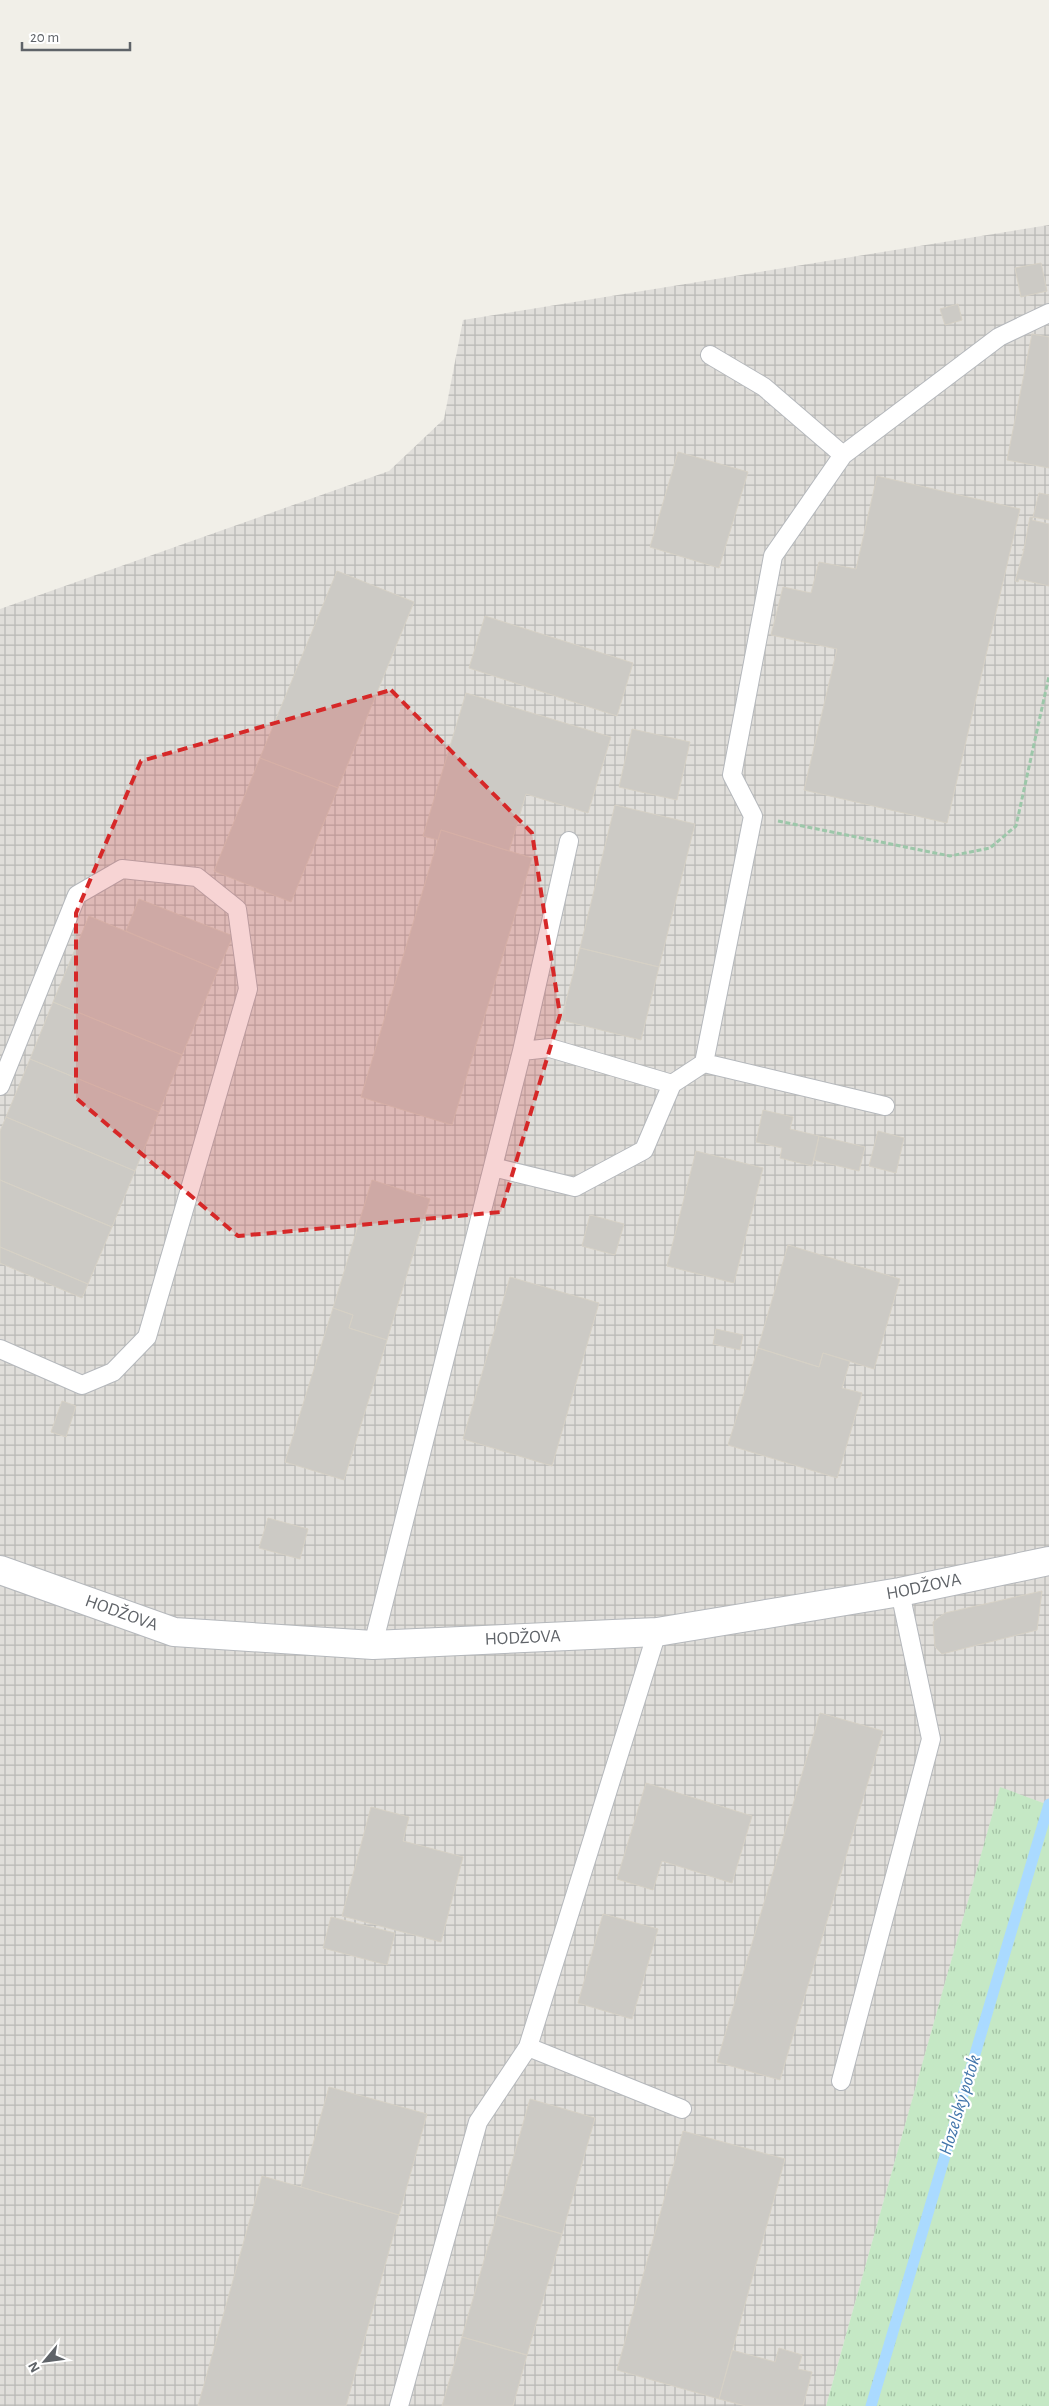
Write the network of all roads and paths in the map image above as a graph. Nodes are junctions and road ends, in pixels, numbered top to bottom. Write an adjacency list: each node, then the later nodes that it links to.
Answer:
1 (1049, 313): 3 (lane)
2 (710, 355): 3 (lane)
3 (843, 455): 5 (lane)
4 (1049, 676): 5 (path)
5 (753, 816): 8 (lane)
6 (569, 841): 7 (lane)
7 (522, 1051): 9 (lane); 12 (lane)
8 (704, 1063): 9 (lane); 11 (lane)
9 (672, 1084): 12 (lane)
10 (0, 1086): 13 (lane)
11 (885, 1106)
12 (493, 1167): 18 (lane)
13 (0, 1350)
14 (1049, 1562): 16 (street, HODŽOVA)
15 (0, 1570): 18 (street, HODŽOVA)
16 (900, 1592): 17 (street, HODŽOVA); 20 (lane)
17 (657, 1632): 18 (street, HODŽOVA); 19 (lane)
18 (372, 1645)
19 (528, 2047): 21 (lane); 22 (lane)
20 (841, 2081)
21 (682, 2109)
22 (399, 2406)

